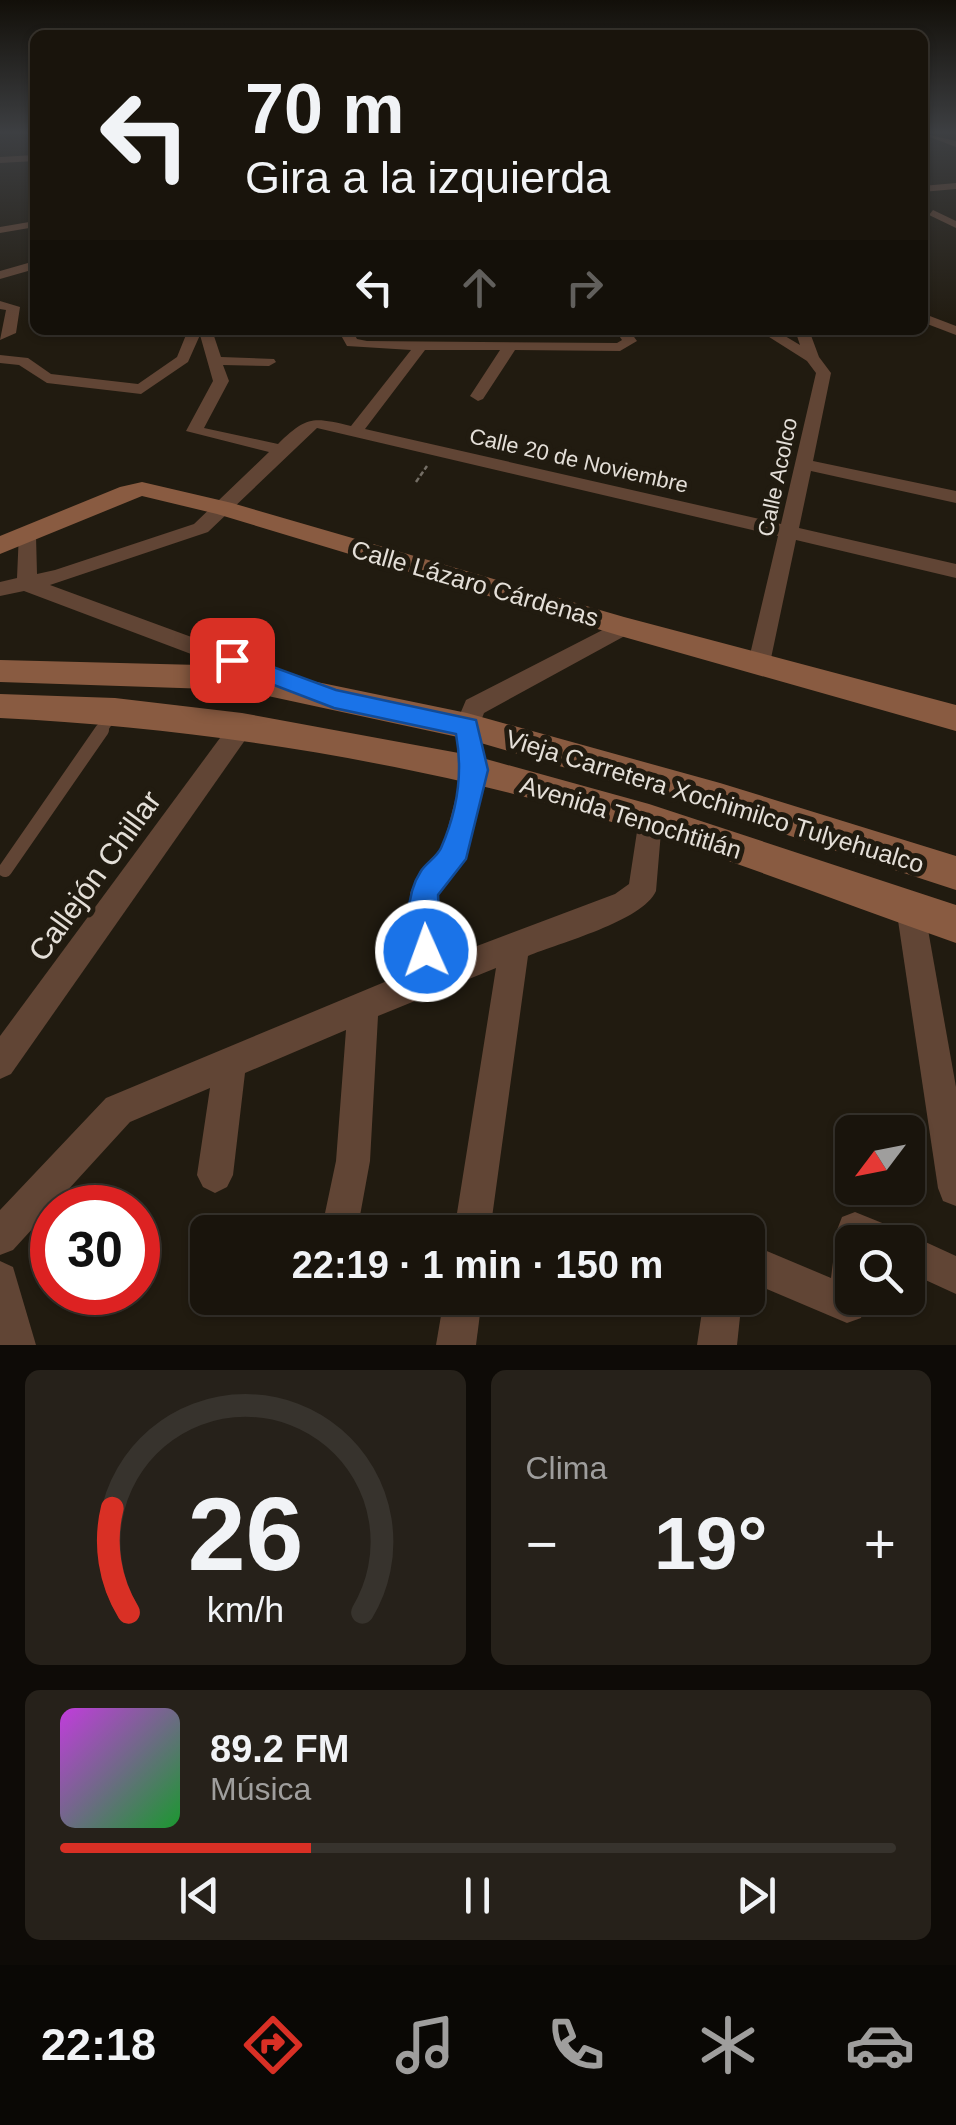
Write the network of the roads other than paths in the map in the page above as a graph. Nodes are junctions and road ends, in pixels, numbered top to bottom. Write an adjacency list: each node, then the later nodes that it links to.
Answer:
1 (934, 213): 3 (street)
2 (30, 225): 4 (street)
3 (956, 225)
4 (0, 230)
5 (30, 266): 6 (street)
6 (0, 275)
7 (0, 304): 15 (street)
8 (928, 319): 9 (street)
9 (956, 331)
10 (193, 335): 20 (street)
11 (207, 335): 21 (street)
12 (348, 335): 17 (street)
13 (773, 335): 19 (street)
14 (804, 335): 19 (street)
15 (0, 336)
16 (624, 338): 18 (street)
17 (421, 346): 18 (street); 24 (street)
18 (510, 348): 23 (street)
19 (812, 358): 26 (street, Calle Acolco)
20 (0, 360)
21 (217, 361): 22 (street); 25 (street)
22 (269, 362)
23 (478, 396)
24 (355, 431): 25 (street, Calle 20 de Noviembre); 29 (street, Calle 20 de Noviembre)
25 (284, 450): 28 (street, Calle 20 de Noviembre)
26 (801, 464): 27 (street); 29 (street, Calle Acolco)
27 (956, 497)
28 (222, 508): 30 (main road, Calle Lázaro Cárdenas); 32 (street, Calle 20 de Noviembre); 34 (main road, Calle Lázaro Cárdenas)
29 (790, 531): 31 (street, Calle 20 de Noviembre); 35 (street, Calle Acolco)
30 (13, 541): 32 (street)
31 (956, 571)
32 (27, 584): 33 (street, Calle 20 de Noviembre); 37 (street)
33 (0, 589)
34 (624, 627): 35 (main road, Calle Lázaro Cárdenas); 42 (street)
35 (758, 663): 40 (main road, Calle Lázaro Cárdenas)
36 (0, 671): 37 (main road, Vieja Carretera Xochimilco Tulyehualco)
37 (334, 699): 42 (main road, Vieja Carretera Xochimilco Tulyehualco); 43 (main road)
38 (0, 706): 39 (main road, Avenida Tenochtitlán)
39 (115, 711): 41 (main road, Avenida Tenochtitlán); 46 (lane)
40 (956, 718)
41 (242, 726): 43 (main road, Avenida Tenochtitlán); 53 (street, Callejón Chillar)
42 (467, 726): 44 (street); 47 (main road, Vieja Carretera Xochimilco Tulyehualco)
43 (328, 740): 44 (main road, Avenida Tenochtitlán)
44 (475, 770): 45 (main road, Avenida Tenochtitlán); 51 (street)
45 (649, 820): 48 (main road, Avenida Tenochtitlán); 50 (street)
46 (5, 870)
47 (956, 873)
48 (910, 907): 49 (main road, Avenida Tenochtitlán); 56 (street)
49 (956, 924)
50 (514, 949): 51 (street); 58 (street)
51 (427, 980): 52 (street)
52 (364, 1008): 54 (street); 57 (street)
53 (0, 1063)
54 (230, 1065): 55 (street); 59 (street)
55 (215, 1175)
56 (956, 1188)
57 (342, 1215)
58 (475, 1215)
59 (0, 1237)
60 (925, 1261): 62 (street)
61 (765, 1269): 64 (street)
62 (956, 1275)
63 (0, 1280): 67 (street)
64 (835, 1299)
65 (460, 1315): 68 (street)
66 (721, 1315): 69 (street)
67 (16, 1345)
68 (456, 1345)
69 (718, 1345)

